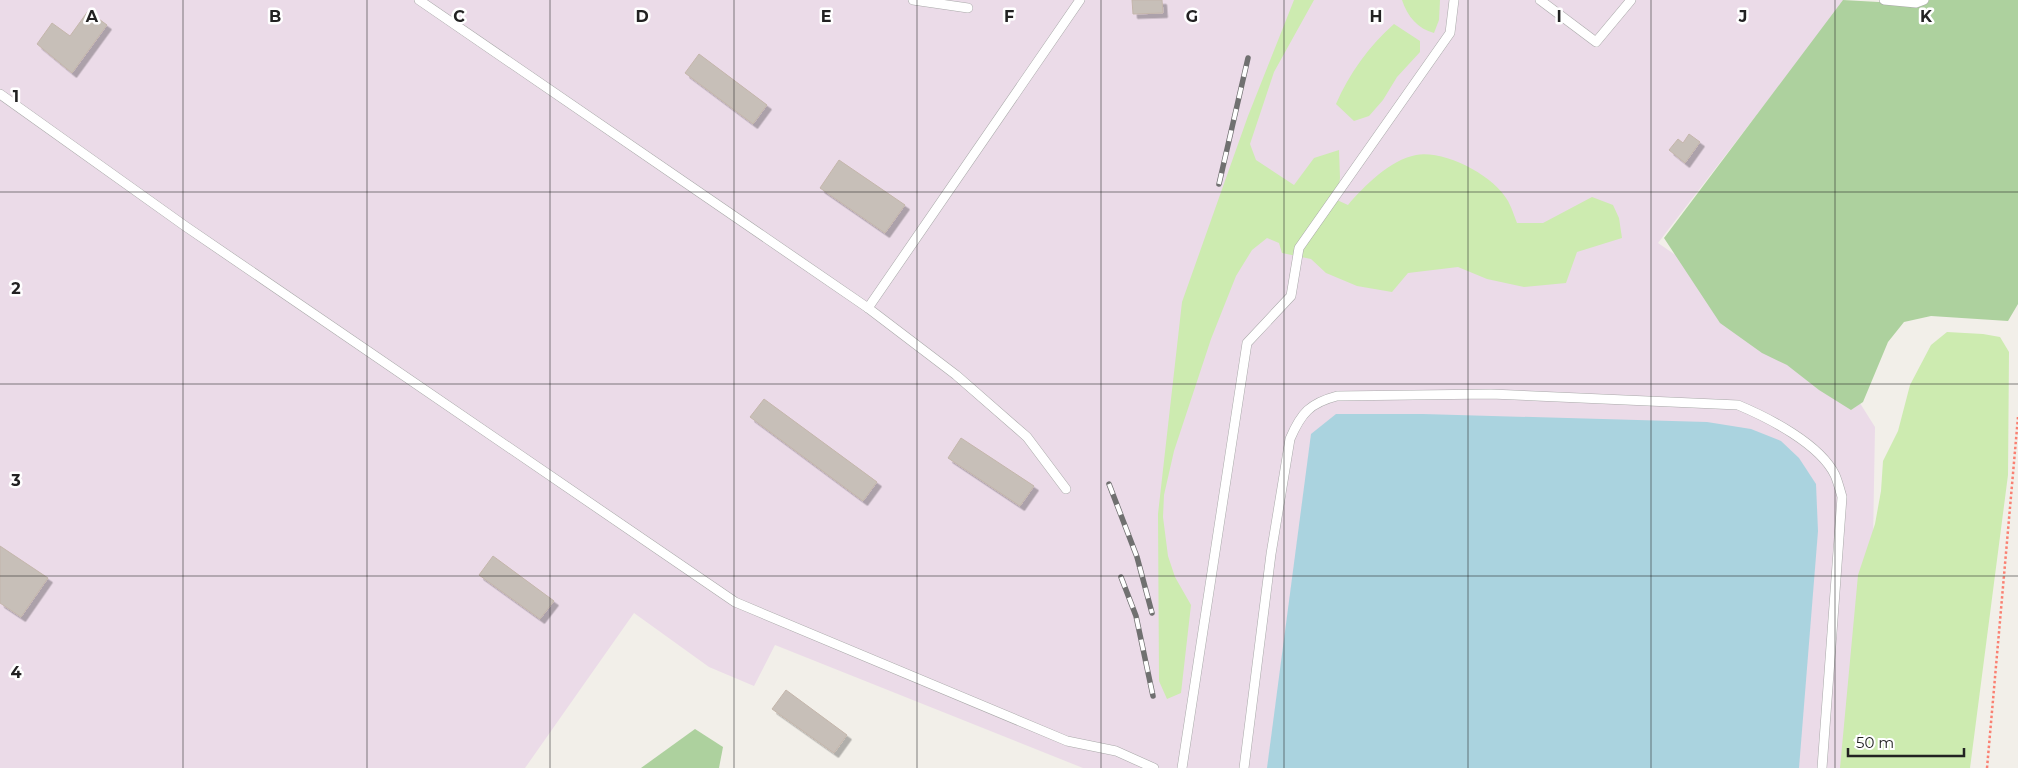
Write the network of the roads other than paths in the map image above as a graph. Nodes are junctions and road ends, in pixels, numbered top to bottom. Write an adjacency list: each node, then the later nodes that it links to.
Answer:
1 (419, 0): 11 (lane)
2 (913, 0): 9 (lane)
3 (1080, 0): 11 (lane)
4 (1454, 0): 14 (lane)
5 (1540, 0): 6 (lane)
6 (1631, 0)
7 (1884, 0): 8 (lane)
8 (1924, 0)
9 (968, 8)
10 (0, 94): 13 (lane)
11 (868, 308): 12 (lane)
12 (1066, 489)
13 (1154, 768)
14 (1182, 768)
15 (1244, 768): 16 (lane)
16 (1822, 768)

